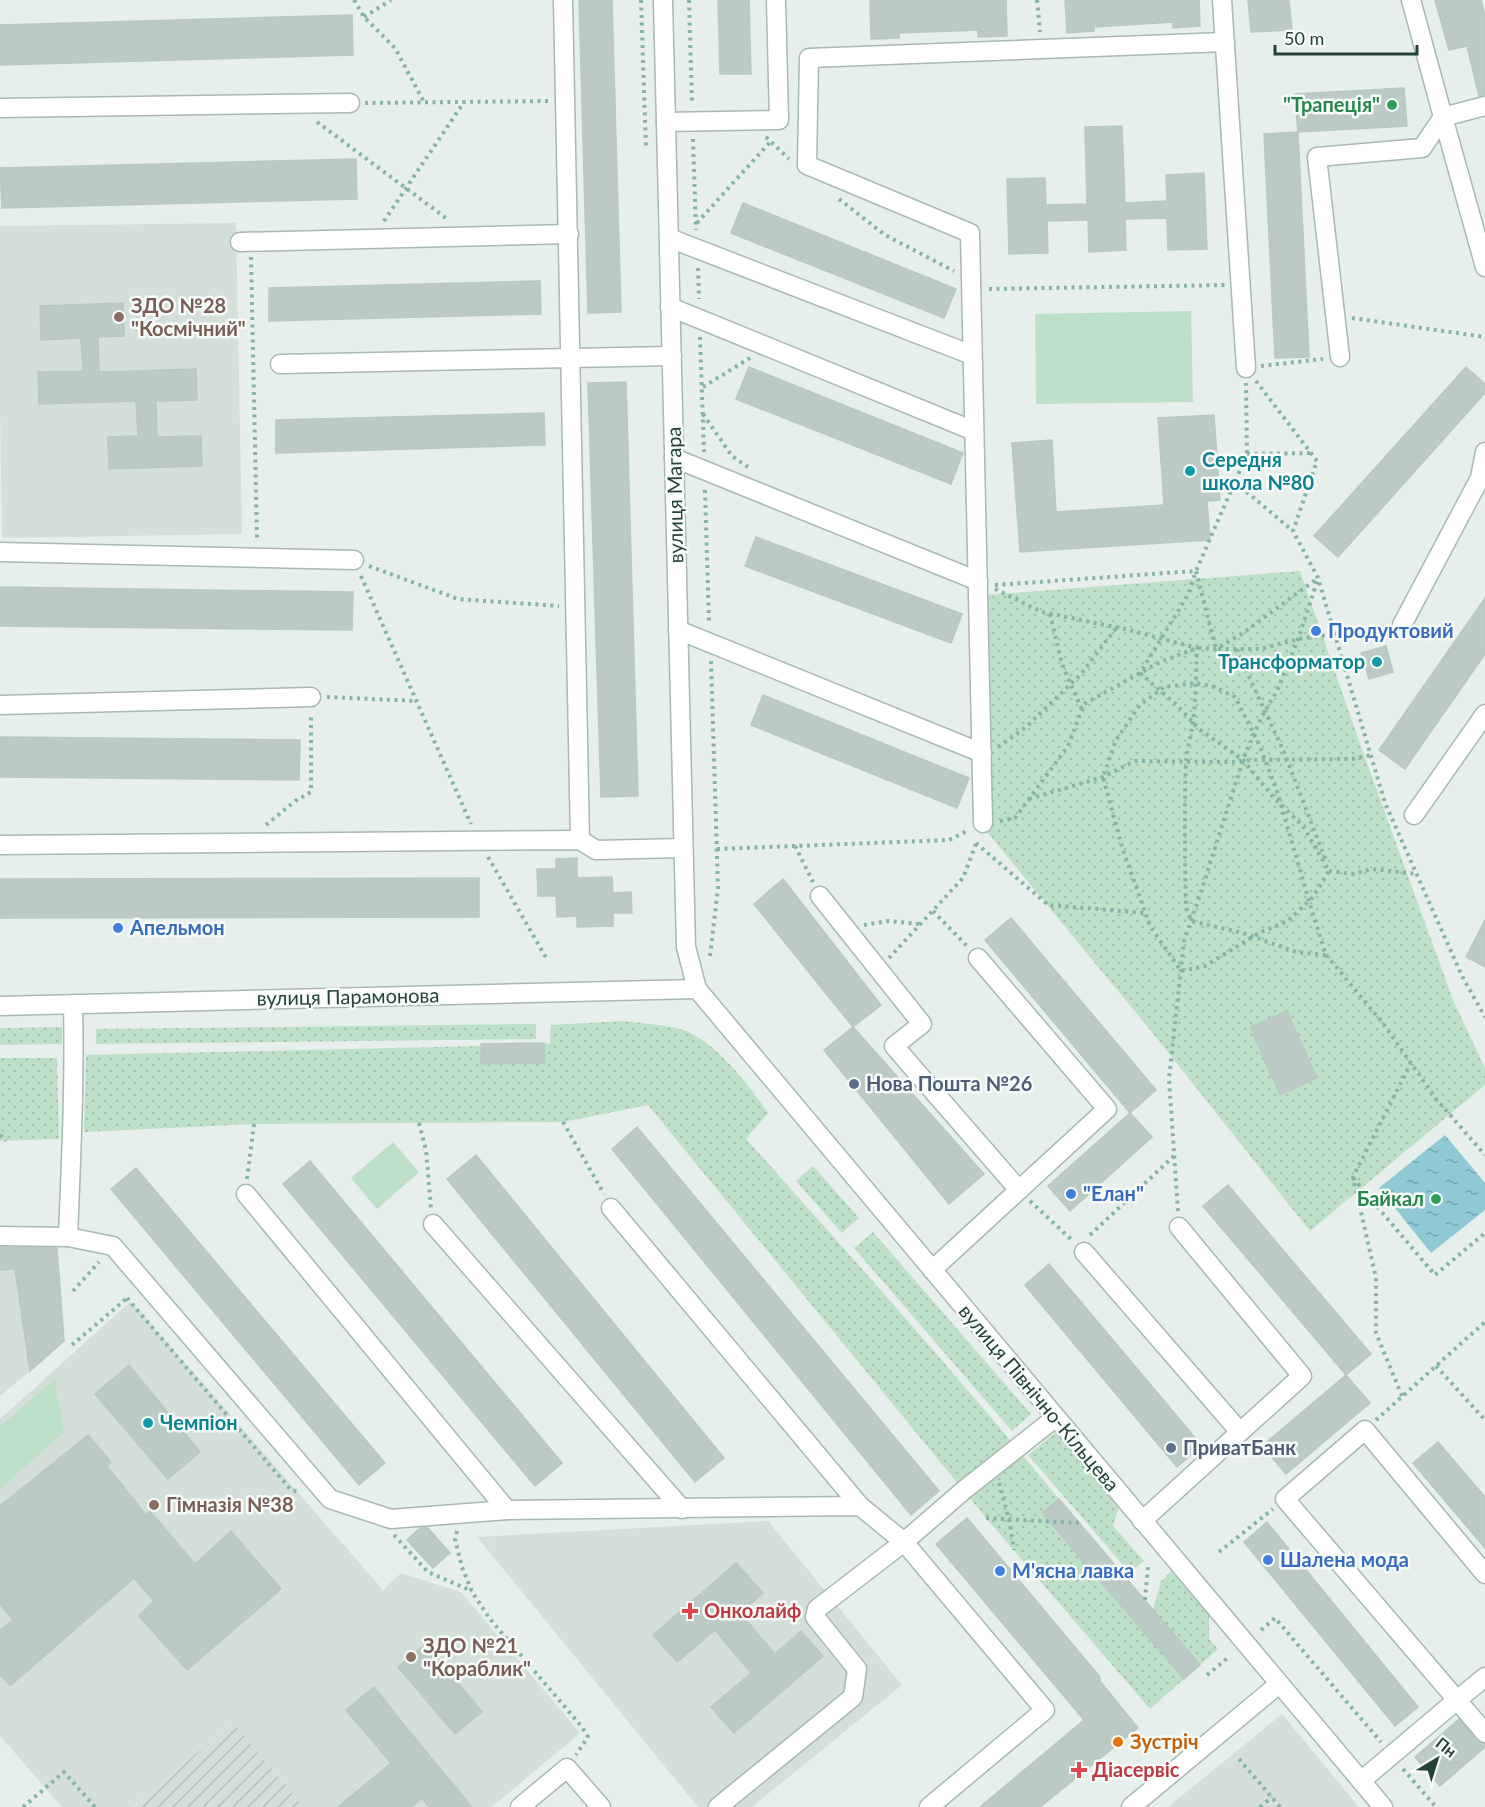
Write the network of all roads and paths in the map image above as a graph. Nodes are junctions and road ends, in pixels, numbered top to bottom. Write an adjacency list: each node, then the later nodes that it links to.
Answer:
1 (354, 0): 9 (path)
2 (392, 0): 9 (path)
3 (563, 0): 12 (street)
4 (663, 0): 21 (street, вулиця Магара)
5 (776, 0): 20 (street)
6 (1037, 0): 11 (path)
7 (1222, 0): 10 (street)
8 (1411, 0): 19 (street)
9 (364, 17): 13 (path)
10 (1225, 42): 11 (street); 34 (street)
11 (1042, 49): 33 (street)
12 (566, 101): 14 (path); 27 (street)
13 (424, 102): 14 (path); 15 (path)
14 (464, 102): 24 (path)
15 (350, 103): 16 (street)
16 (292, 104): 18 (street); 24 (path)
17 (1485, 106): 19 (street)
18 (0, 108)
19 (1443, 117): 32 (street); 36 (street)
20 (752, 121): 21 (street); 22 (path)
21 (666, 122): 29 (street, вулиця Магара)
22 (770, 142): 23 (path); 26 (path)
23 (792, 162)
24 (406, 188): 28 (path); 30 (path)
25 (830, 192): 33 (path)
26 (696, 224)
27 (569, 234): 28 (street); 42 (street)
28 (471, 236): 30 (street)
29 (669, 238): 35 (street, вулиця Магара); 39 (street)
30 (372, 239): 31 (street)
31 (245, 242): 56 (path)
32 (1485, 267)
33 (971, 285): 34 (path); 39 (street)
34 (1240, 285): 44 (street)
35 (670, 307): 38 (street); 40 (street, вулиця Магара)
36 (1335, 315): 37 (path); 41 (street)
37 (1485, 337)
38 (767, 347): 45 (path); 47 (street)
39 (972, 355): 47 (street)
40 (672, 356): 42 (street); 51 (street, вулиця Магара)
41 (1340, 357): 44 (path)
42 (572, 358): 43 (street); 61 (street)
43 (280, 364)
44 (1246, 368): 49 (path); 50 (path)
45 (702, 388)
46 (703, 413): 52 (path)
47 (974, 431): 60 (street)
48 (1485, 452): 63 (street)
49 (1311, 453): 50 (path); 54 (path)
50 (1247, 454): 53 (path)
51 (674, 458): 60 (street); 65 (street, вулиця Магара)
52 (750, 468)
53 (1235, 482): 54 (path); 58 (path)
54 (1293, 531): 59 (path)
55 (0, 552): 56 (street)
56 (257, 558): 57 (street)
57 (354, 560): 61 (path); 77 (path)
58 (1196, 571): 62 (path); 67 (path); 70 (path)
59 (1318, 578): 66 (path); 68 (path); 70 (path)
60 (978, 581): 84 (street)
61 (576, 607): 95 (street)
62 (1050, 614): 64 (path); 74 (path)
63 (1402, 625): 66 (path)
64 (1117, 627): 67 (path); 74 (path)
65 (678, 630): 84 (street); 101 (street, вулиця Магара)
66 (1335, 635): 68 (path); 85 (path)
67 (1160, 638): 69 (path); 72 (path)
68 (1298, 639): 71 (path); 80 (path)
69 (1197, 648): 70 (path); 72 (path); 73 (path)
70 (1216, 648): 71 (path)
71 (1236, 649): 80 (path)
72 (1140, 674): 75 (path); 79 (path)
73 (1195, 683): 75 (path); 82 (path); 83 (path)
74 (1071, 684): 79 (path); 84 (path)
75 (1160, 690): 82 (path); 90 (path)
76 (311, 696): 77 (path); 78 (street); 97 (path)
77 (416, 701): 96 (path)
78 (0, 705)
79 (1082, 710): 91 (path)
80 (1264, 712): 83 (path); 88 (path)
81 (1485, 714): 93 (street)
82 (1193, 722): 86 (path); 89 (path)
83 (1254, 734): 86 (path); 87 (path)
84 (982, 753): 94 (street)
85 (1371, 755): 88 (path); 104 (path)
86 (1242, 760): 87 (path); 89 (path); 92 (path); 109 (path)
87 (1265, 760): 88 (path); 92 (path)
88 (1287, 760): 103 (path)
89 (1186, 762): 90 (path); 109 (path)
90 (1103, 777): 91 (path); 108 (path)
91 (1029, 799): 94 (path)
92 (1281, 805): 103 (path); 106 (path)
93 (1414, 815)
94 (983, 823): 98 (path); 100 (path)
95 (580, 840): 96 (street); 101 (street)
96 (479, 841): 97 (street); 115 (path)
97 (245, 843): 99 (street)
98 (976, 843): 107 (path); 108 (path)
99 (0, 845)
100 (795, 846): 102 (path); 105 (path)
101 (683, 848): 118 (street, вулиця Магара)
102 (717, 849)
103 (1329, 871): 104 (path); 106 (path)
104 (1417, 874): 121 (path)
105 (820, 896): 111 (street)
106 (1309, 902): 112 (path); 113 (path)
107 (933, 910): 110 (path); 114 (path)
108 (1146, 913): 117 (path)
109 (1191, 921): 112 (path); 117 (path)
110 (920, 924): 111 (path); 116 (path)
111 (846, 929): 116 (street)
112 (1254, 936): 113 (path); 117 (path)
113 (1326, 955): 122 (path)
114 (978, 958): 131 (street)
115 (548, 961)
116 (879, 969): 131 (street)
117 (1181, 971): 128 (path)
118 (697, 989): 119 (street, вулиця Парамонова); 141 (street, вулиця Північно-Кільцева)
119 (73, 1004): 120 (street, вулиця Парамонова); 138 (street)
120 (0, 1006)
121 (1485, 1017)
122 (1411, 1063): 129 (path); 130 (path)
123 (563, 1122): 133 (path)
124 (419, 1123): 134 (path)
125 (254, 1124): 132 (path)
126 (0, 1135): 127 (path)
127 (6, 1141)
128 (1174, 1155): 135 (path); 140 (path)
129 (1485, 1155)
130 (1353, 1177): 136 (path); 148 (path)
131 (1019, 1190): 140 (path); 141 (street)
132 (246, 1194): 158 (street)
133 (611, 1208): 156 (street)
134 (433, 1224): 157 (street)
135 (1179, 1227): 152 (street)
136 (1485, 1233)
137 (0, 1236): 138 (street)
138 (68, 1236): 139 (street)
139 (113, 1246): 142 (street); 143 (path)
140 (1081, 1249): 152 (street)
141 (932, 1270): 149 (street, вулиця Північно-Кільцева)
142 (146, 1283): 144 (path); 159 (street)
143 (73, 1291)
144 (127, 1298): 146 (path); 154 (path)
145 (1485, 1322): 147 (path)
146 (72, 1345)
147 (1436, 1366): 148 (path); 150 (path)
148 (1402, 1396): 151 (path)
149 (1055, 1418): 153 (street); 162 (street, вулиця Північно-Кільцева)
150 (1485, 1420)
151 (1365, 1430): 155 (street); 169 (street)
152 (1240, 1432): 162 (street)
153 (994, 1465): 161 (path); 165 (street)
154 (301, 1492)
155 (1285, 1499): 167 (path); 177 (street)
156 (860, 1506): 157 (street); 165 (street)
157 (682, 1509): 158 (street)
158 (507, 1510): 159 (street)
159 (462, 1513): 170 (path)
160 (986, 1518): 161 (path)
161 (1009, 1519): 163 (path); 166 (path)
162 (1142, 1521): 176 (street, вулиця Північно-Кільцева)
163 (1079, 1522)
164 (392, 1533): 170 (path)
165 (904, 1542): 188 (street); 189 (street)
166 (1014, 1550)
167 (1220, 1552)
168 (1148, 1566): 171 (path)
169 (1485, 1574)
170 (472, 1592): 181 (path)
171 (1145, 1600)
172 (1260, 1630): 179 (path)
173 (1230, 1656): 174 (path)
174 (1207, 1676)
175 (1485, 1677): 177 (street)
176 (1279, 1684): 182 (street, вулиця Північно-Кільцева); 190 (street)
177 (1457, 1700): 178 (street); 179 (street)
178 (1485, 1733)
179 (1392, 1755): 182 (street); 194 (path)
180 (1239, 1759): 183 (path)
181 (567, 1768): 186 (street); 187 (street)
182 (1361, 1781): 193 (street, вулиця Північно-Кільцева)
183 (1272, 1797): 191 (path); 192 (path)
184 (23, 1807): 185 (path)
185 (95, 1807)
186 (520, 1807)
187 (602, 1807)
188 (718, 1807)
189 (929, 1807)
190 (1131, 1807)
191 (1260, 1807)
192 (1280, 1807)
193 (1383, 1807)
194 (1436, 1807)

